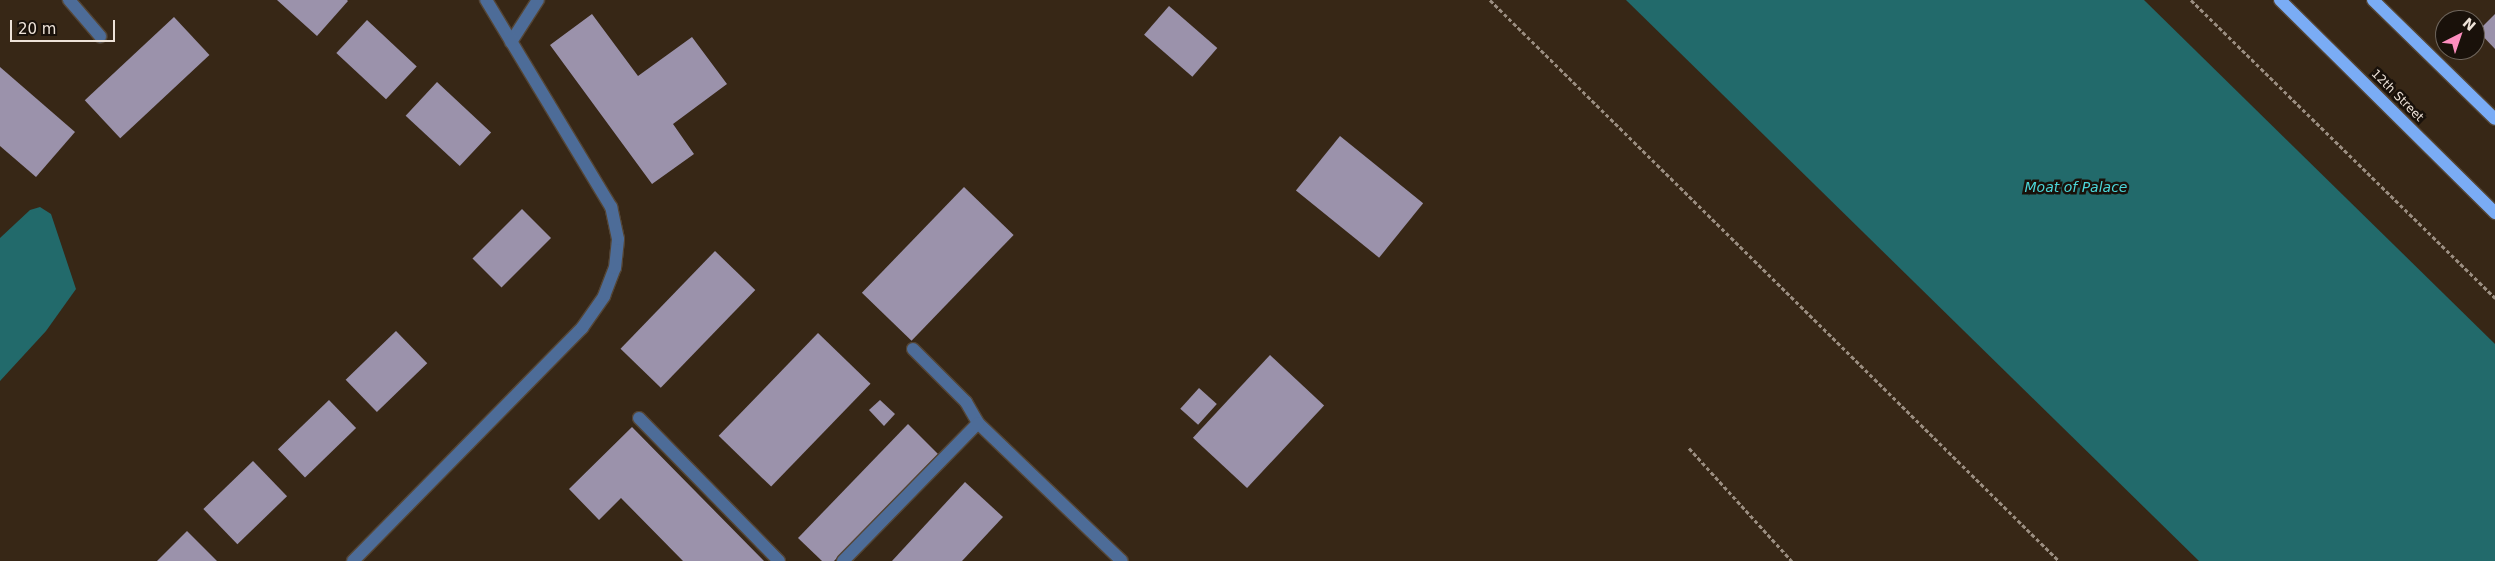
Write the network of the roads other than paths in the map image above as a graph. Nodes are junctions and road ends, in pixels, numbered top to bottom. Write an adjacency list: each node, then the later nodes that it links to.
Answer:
1 (69, 0): 6 (street)
2 (486, 0): 7 (street)
3 (538, 0): 7 (street)
4 (2280, 0): 9 (main road, 12th Street)
5 (2373, 0): 8 (main road)
6 (100, 36)
7 (511, 42): 13 (street)
8 (2495, 119)
9 (2495, 212)
10 (912, 349): 12 (street)
11 (638, 418): 14 (street)
12 (978, 423): 15 (street); 16 (street)
13 (353, 561)
14 (779, 561)
15 (843, 561)
16 (1122, 561)

